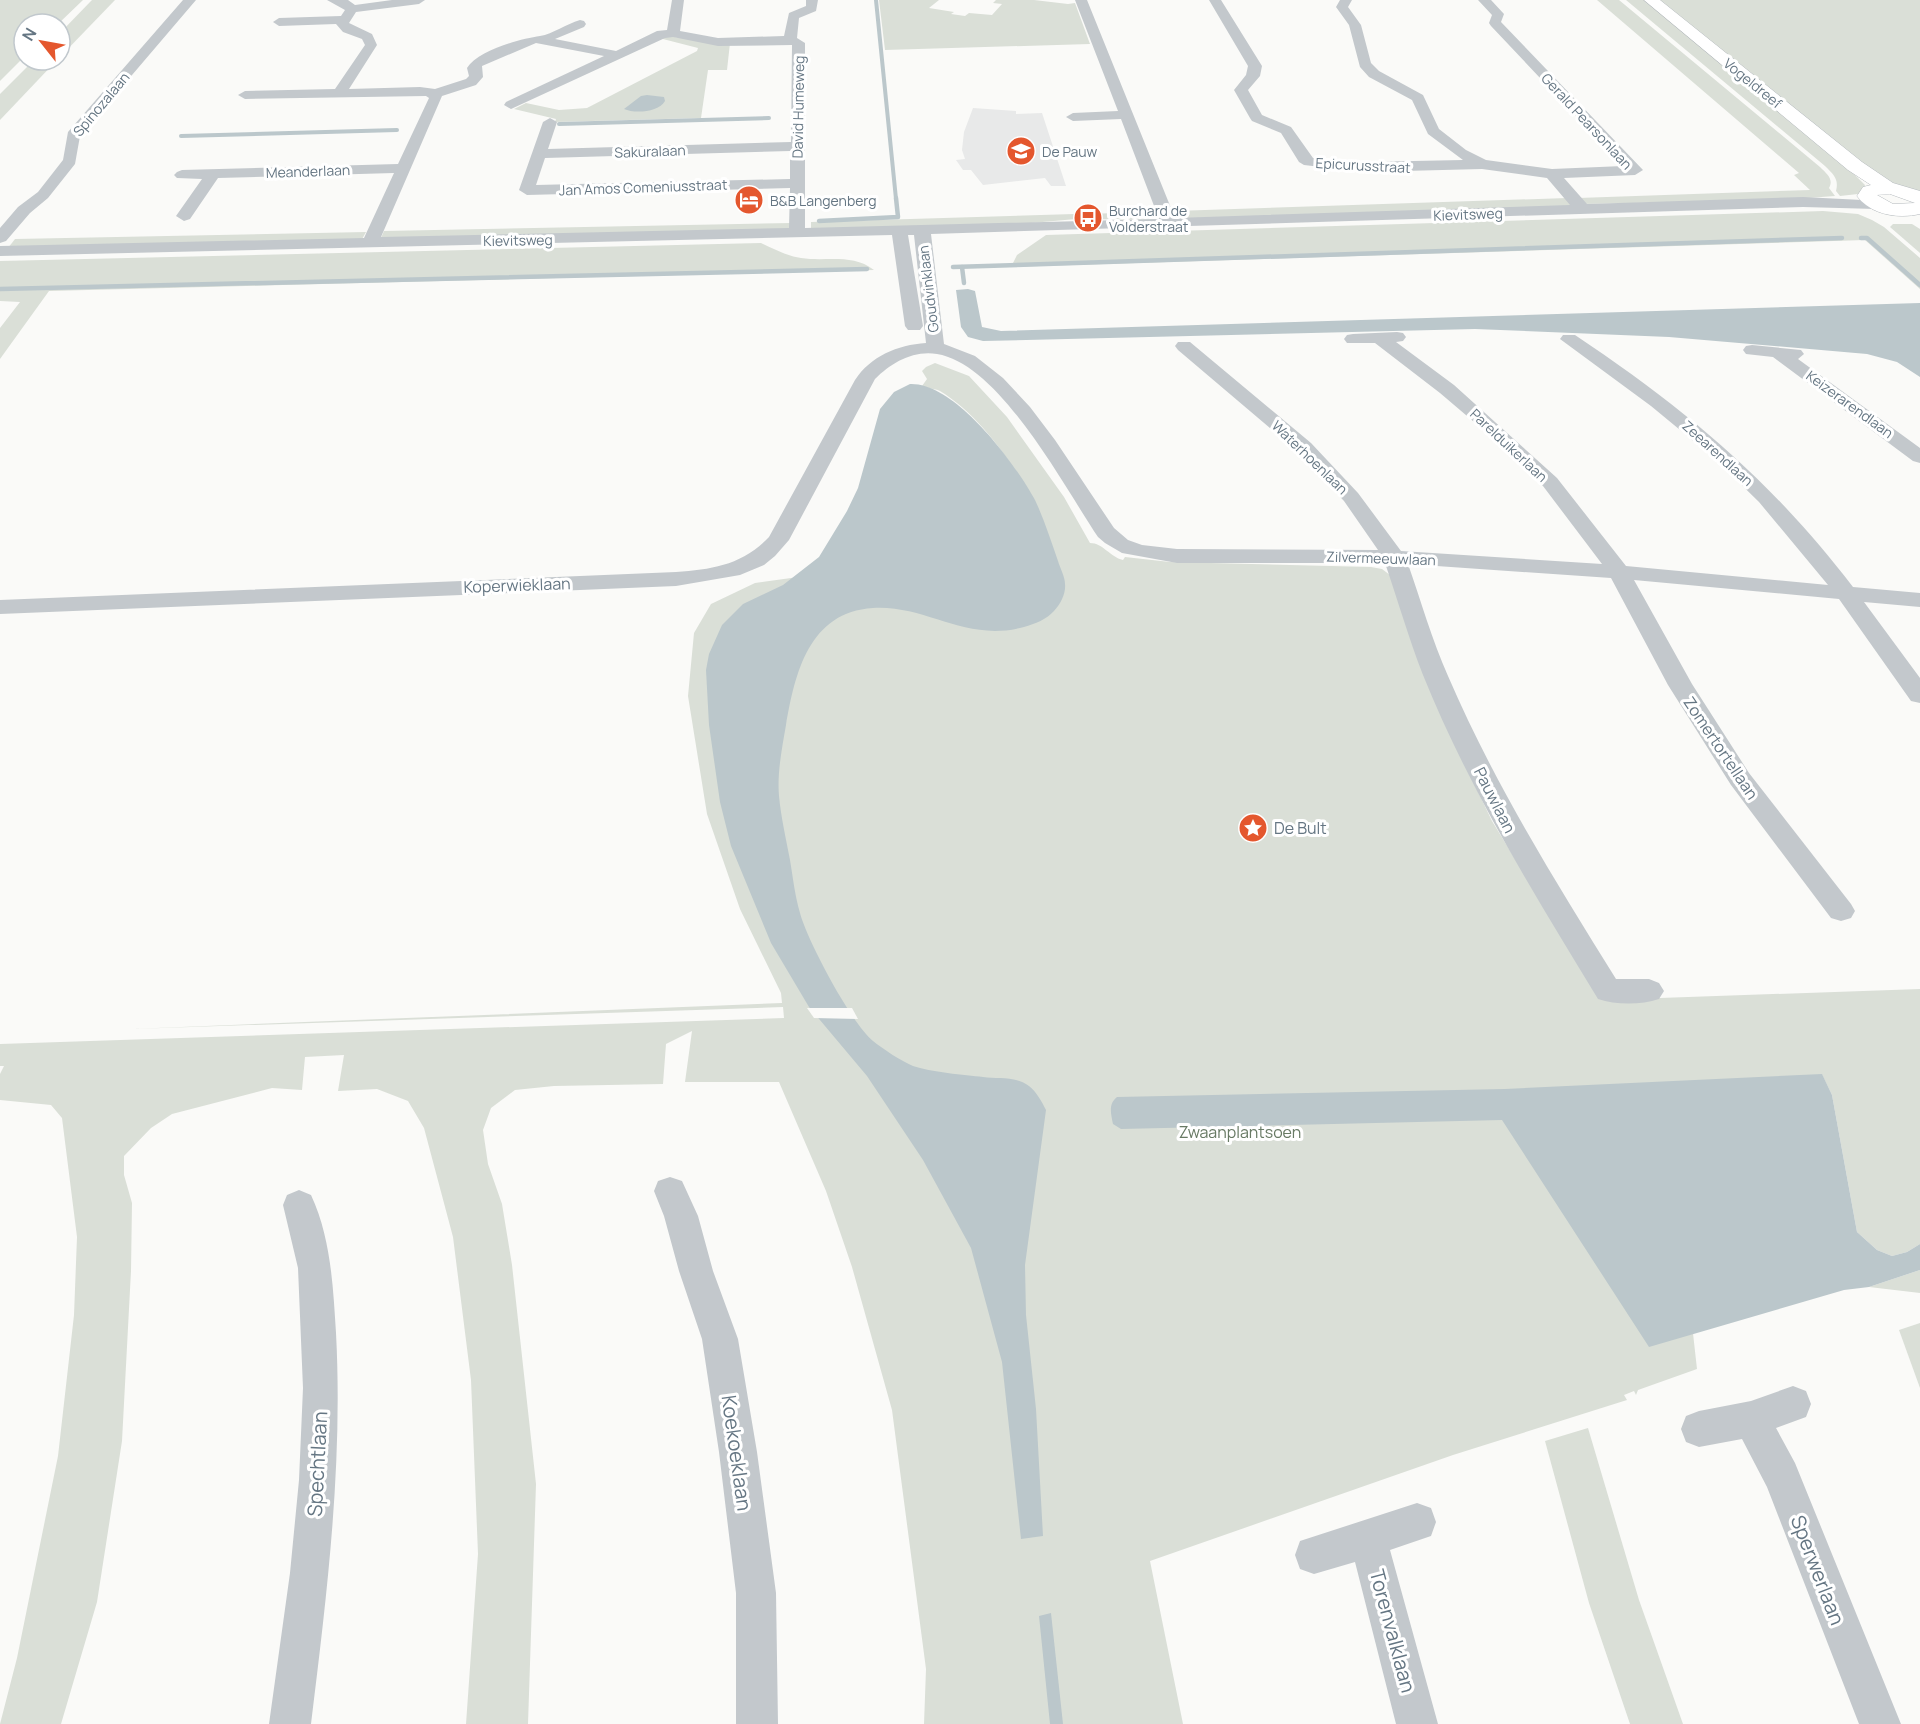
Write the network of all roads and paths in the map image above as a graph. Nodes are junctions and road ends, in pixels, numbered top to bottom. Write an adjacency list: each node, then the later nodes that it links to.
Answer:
1 (190, 0): 41 (street, Spinozalaan)
2 (333, 0): 11 (street)
3 (419, 0): 11 (street)
4 (678, 0): 14 (street)
5 (812, 0): 16 (street, David Humeweg)
6 (1078, 0): 22 (street)
7 (1215, 0): 27 (street, Epicurusstraat)
8 (1346, 0): 27 (street)
9 (1484, 0): 30 (street, Gerald Pearsonlaan)
10 (1651, 0): 33 (main road, Vogeldreef)
11 (348, 15): 12 (street); 18 (street)
12 (279, 22)
13 (580, 24): 15 (street)
14 (673, 33): 16 (street); 17 (street)
15 (543, 39): 17 (street); 19 (street)
16 (789, 40): 25 (street, David Humeweg)
17 (617, 55): 21 (street)
18 (339, 93): 19 (street); 20 (street)
19 (434, 94): 28 (street)
20 (245, 95)
21 (511, 105)
22 (1126, 115): 23 (street); 37 (street)
23 (1072, 117)
24 (550, 122): 26 (street)
25 (796, 147): 26 (street, Sakuralaan); 32 (street, David Humeweg)
26 (539, 154): 32 (street, Jan Amos Comeniusstraat)
27 (1482, 164): 30 (street)
28 (402, 168): 29 (street, Meanderlaan); 42 (street)
29 (213, 174): 31 (street, Meanderlaan); 36 (street)
30 (1552, 174): 35 (street)
31 (182, 175)
32 (797, 183): 40 (street, David Humeweg)
33 (1877, 195): 34 (main road); 35 (street, Kievitsweg)
34 (1916, 207)
35 (1583, 210): 37 (street, Kievitsweg)
36 (184, 216)
37 (1169, 223): 39 (street, Kievitsweg)
38 (899, 230): 39 (street, Kievitsweg); 40 (street, Kievitsweg); 52 (street, Goudvinklaan)
39 (922, 230): 52 (street, Goudvinklaan)
40 (797, 233): 42 (street, Kievitsweg)
41 (0, 238)
42 (370, 243): 43 (street, Kievitsweg)
43 (0, 251)
44 (1403, 337): 45 (street)
45 (1379, 338): 47 (street); 59 (street, Parelduikerlaan)
46 (1548, 338): 48 (street)
47 (1353, 339)
48 (1569, 339): 49 (street); 60 (street, Zeearendlaan)
49 (1596, 341)
50 (1211, 345): 51 (street)
51 (1184, 346): 53 (street); 58 (street, Waterhoenlaan)
52 (926, 347): 58 (street, Zilvermeeuwlaan); 62 (street, Koperwieklaan)
53 (1161, 347)
54 (1752, 350): 55 (street, Keizerarendlaan)
55 (1779, 353): 56 (street, Keizerarendlaan); 57 (street, Keizerarendlaan)
56 (1808, 356)
57 (1920, 457)
58 (1394, 557): 59 (street, Zilvermeeuwlaan); 65 (street, Pauwlaan)
59 (1619, 572): 60 (street, Zilvermeeuwlaan); 64 (street, Zomertortellaan)
60 (1845, 592): 61 (street, Zilvermeeuwlaan); 63 (street, Zeearendlaan)
61 (1920, 600)
62 (0, 607)
63 (1920, 695)
64 (1841, 911)
65 (1649, 991)
66 (670, 1191): 75 (street, Koekoeklaan)
67 (299, 1205): 74 (street, Spechtlaan)
68 (1793, 1404): 69 (street)
69 (1751, 1419): 70 (street); 77 (street, Sperwerlaan)
70 (1699, 1429)
71 (1418, 1522): 72 (street)
72 (1368, 1539): 73 (street); 76 (street, Torenvalklaan)
73 (1314, 1555)
74 (290, 1724)
75 (757, 1724)
76 (1417, 1724)
77 (1880, 1724)

